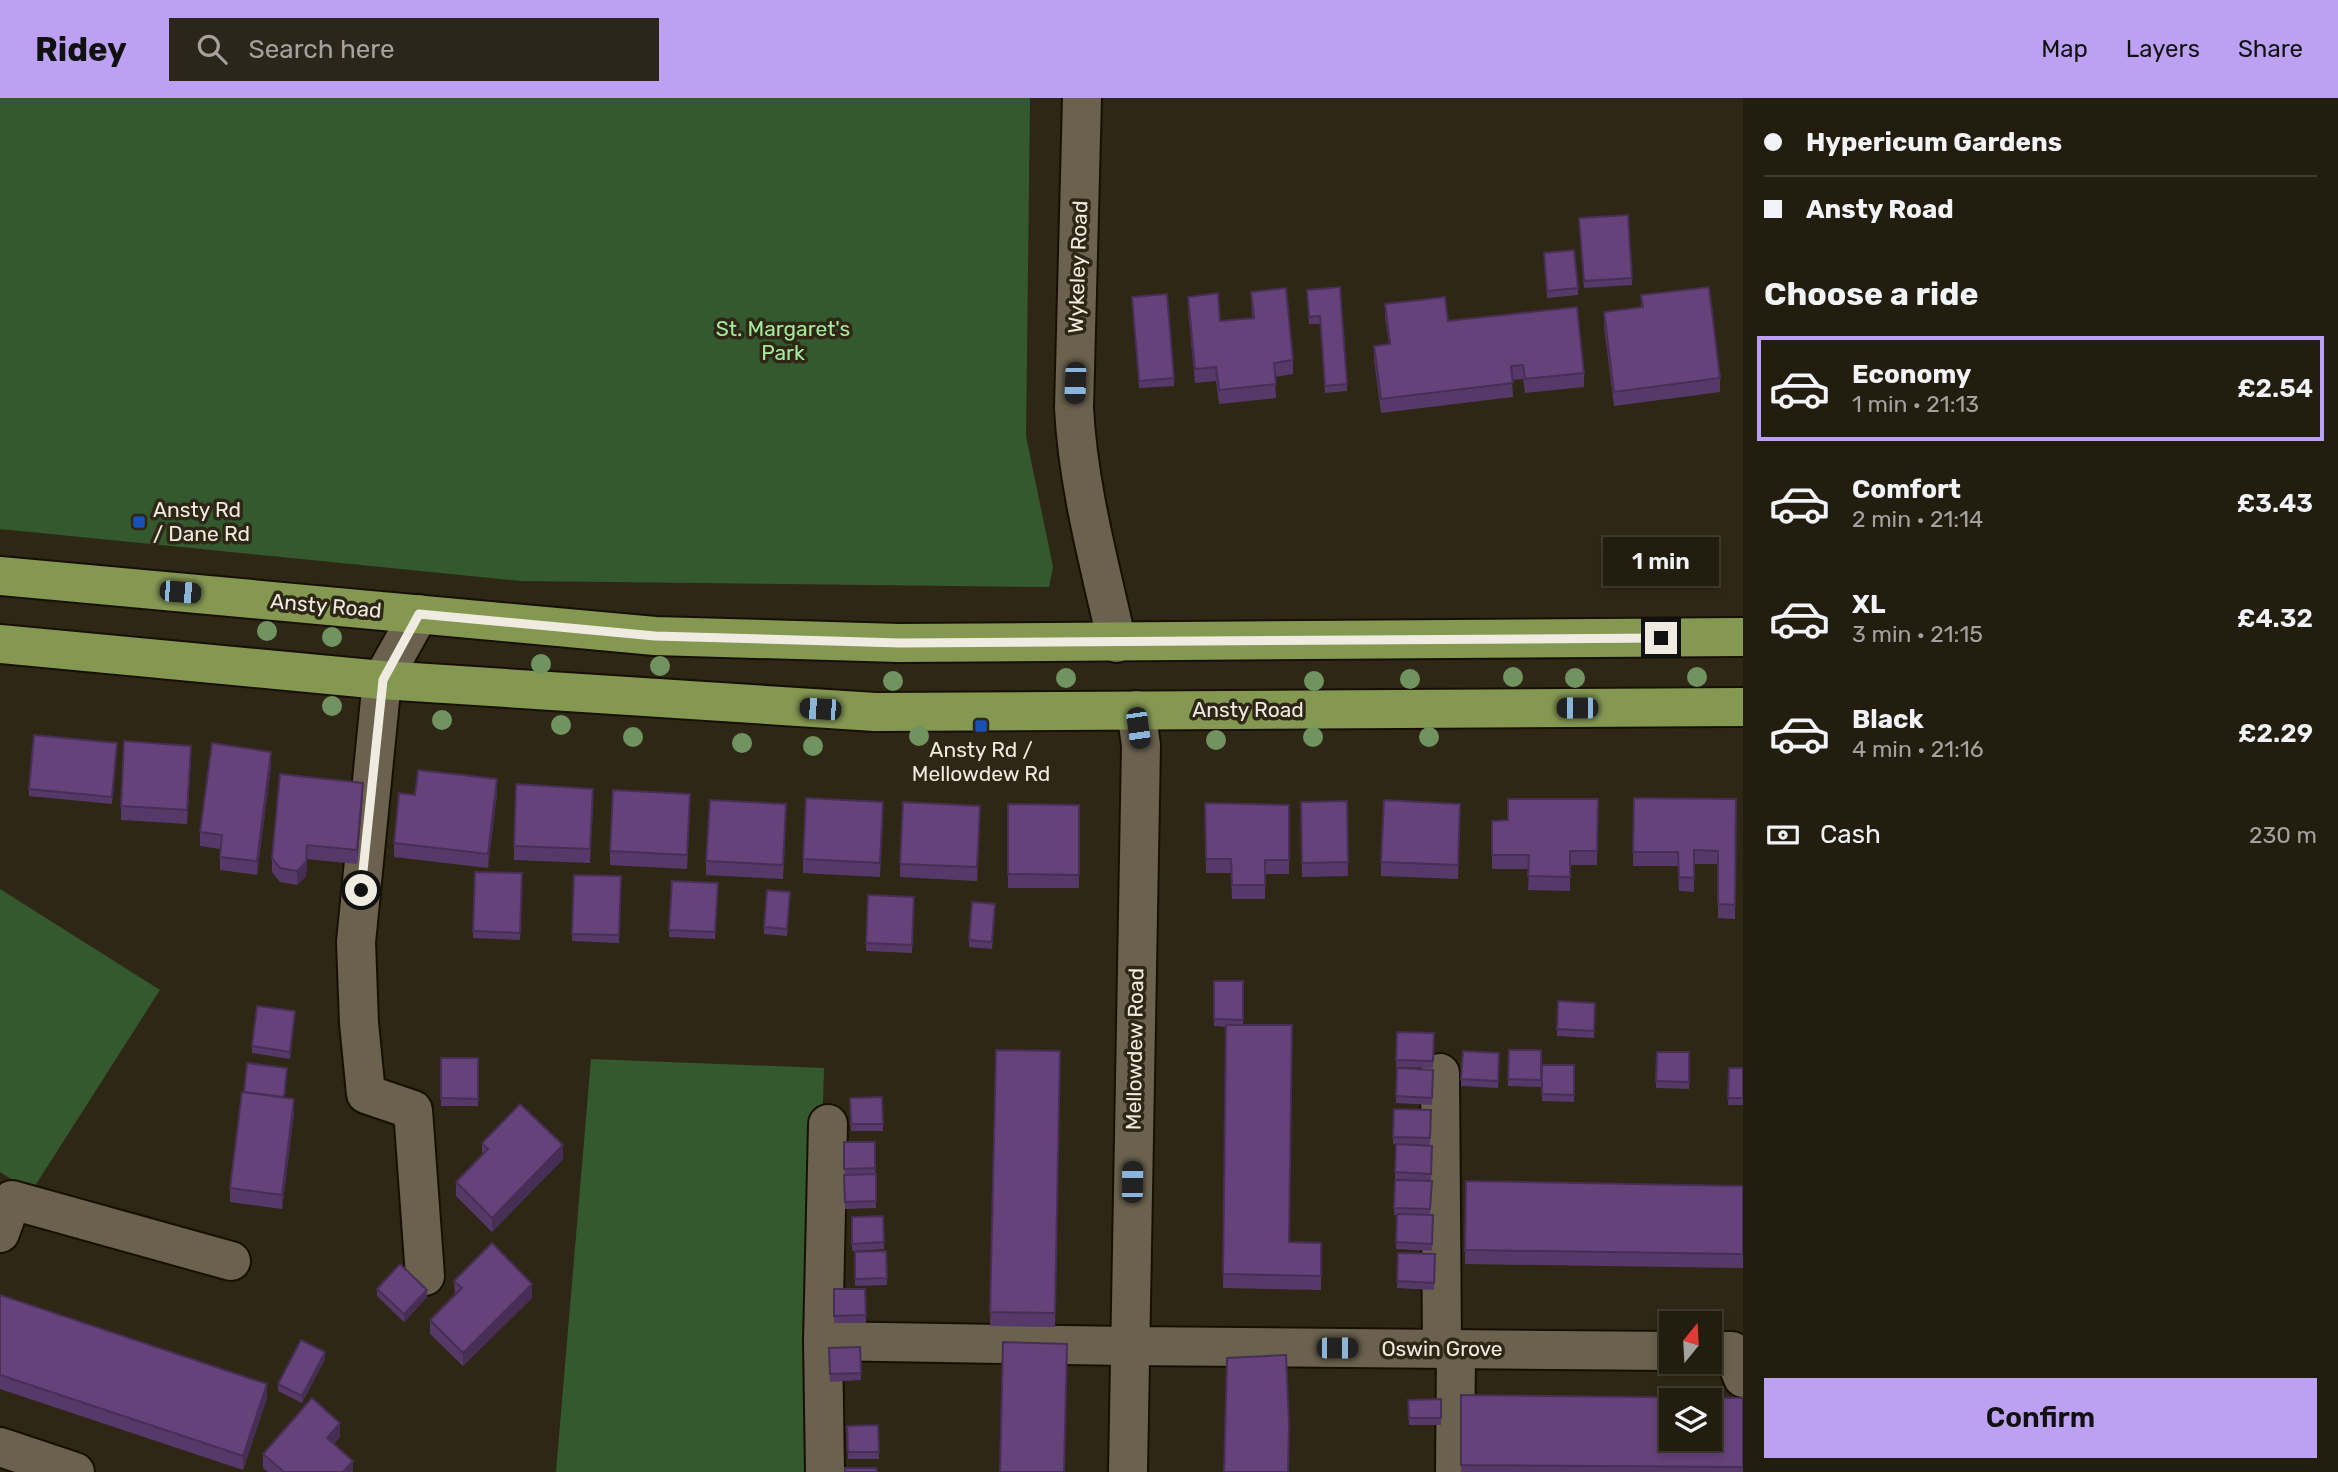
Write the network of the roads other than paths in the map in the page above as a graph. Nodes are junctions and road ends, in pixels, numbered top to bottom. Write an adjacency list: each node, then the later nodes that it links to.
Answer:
1 (1082, 98): 5 (street, Wykeley Road)
2 (0, 576): 3 (highway, Ansty Road)
3 (419, 614): 5 (highway, Ansty Road); 7 (street)
4 (1743, 637): 5 (highway, Ansty Road)
5 (1117, 643)
6 (0, 644): 7 (highway, Ansty Road)
7 (383, 680): 9 (highway, Ansty Road); 14 (street)
8 (1743, 707): 9 (highway, Ansty Road)
9 (1136, 710): 16 (street, Mellowdew Road)
10 (1440, 1073): 17 (street)
11 (828, 1124): 15 (street)
12 (0, 1233): 13 (street)
13 (232, 1261)
14 (425, 1276)
15 (823, 1341): 16 (street, Oswin Grove); 21 (street)
16 (1129, 1346): 17 (street, Oswin Grove); 22 (street, Mellowdew Road)
17 (1449, 1349): 18 (street, Oswin Grove); 23 (street)
18 (1659, 1351)
19 (0, 1447): 20 (street)
20 (75, 1472)
21 (825, 1472)
22 (1128, 1472)
23 (1455, 1472)

